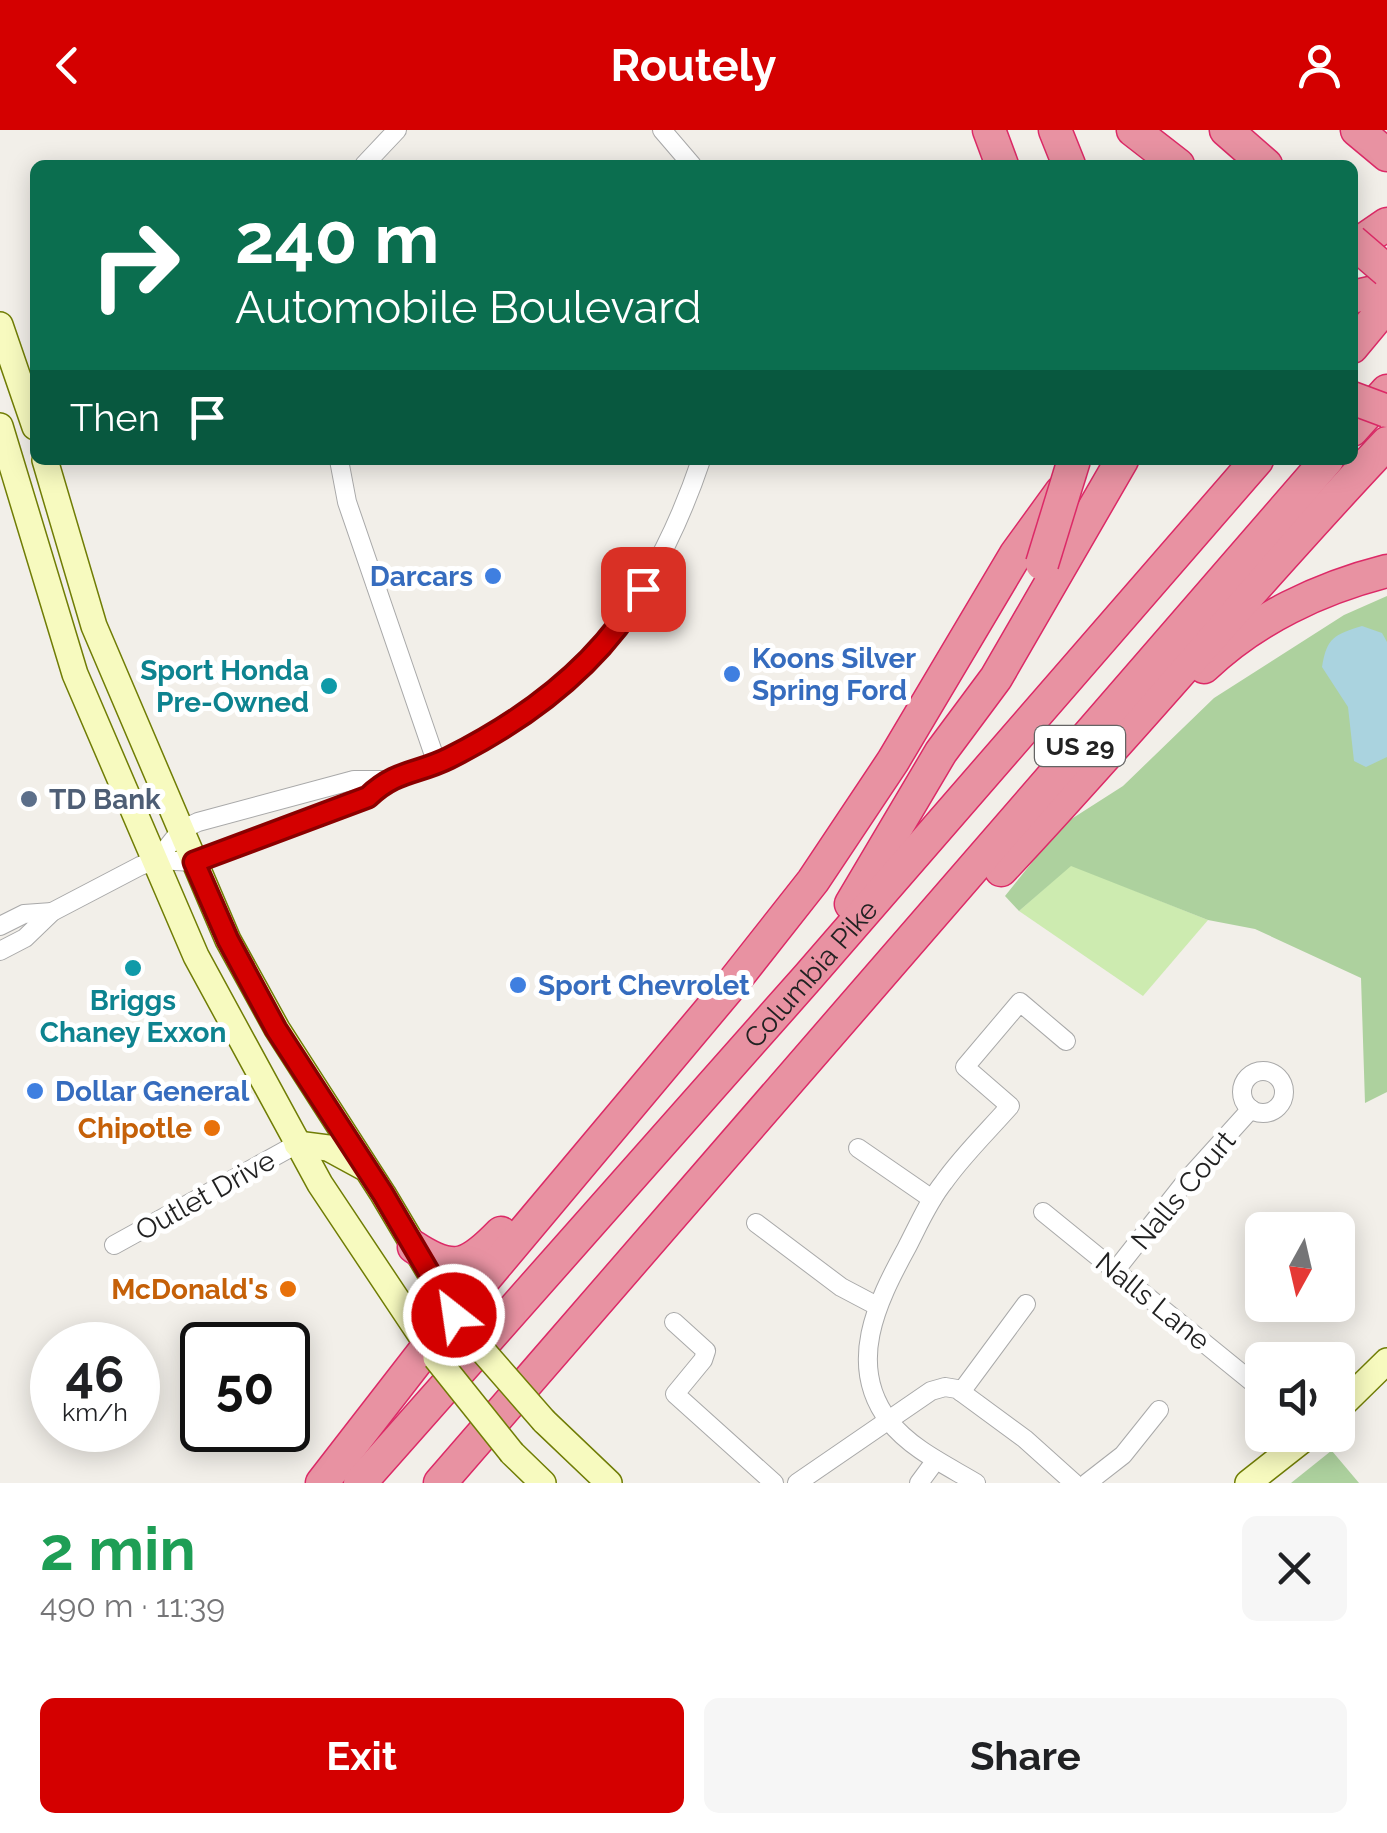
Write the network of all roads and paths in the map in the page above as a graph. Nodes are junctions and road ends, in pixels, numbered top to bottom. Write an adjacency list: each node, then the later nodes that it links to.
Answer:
1 (397, 130): 9 (street)
2 (662, 130): 10 (street)
3 (990, 130): 11 (highway)
4 (1054, 130): 12 (highway)
5 (1133, 130): 13 (highway)
6 (1226, 130): 14 (highway)
7 (1358, 130): 8 (highway)
8 (1387, 155)
9 (369, 160)
10 (688, 160)
11 (1000, 160)
12 (1067, 160)
13 (1172, 160)
14 (1260, 160)
15 (1371, 234): 16 (highway, bridge)
16 (1387, 271)
17 (1387, 290): 18 (highway)
18 (1358, 296)
19 (1387, 305): 21 (highway)
20 (0, 325): 24 (main road)
21 (1358, 340)
22 (1387, 392): 25 (highway)
23 (1387, 408): 26 (highway, bridge)
24 (30, 412)
25 (1358, 414)
26 (1358, 417)
27 (30, 425): 28 (main road)
28 (0, 429): 44 (main road)
29 (1387, 443): 41 (highway)
30 (46, 465): 43 (main road)
31 (340, 465): 40 (street)
32 (700, 465): 40 (street)
33 (1072, 465): 39 (highway, bridge)
34 (1081, 465): 52 (highway)
35 (1119, 465): 39 (highway)
36 (1253, 465): 49 (highway, Columbia Pike / US 29)
37 (1323, 465): 50 (highway, Columbia Pike / US 29)
38 (1387, 571): 41 (highway)
39 (977, 700): 49 (highway)
40 (437, 764): 42 (street)
41 (1099, 766): 50 (highway)
42 (386, 780): 43 (street); 45 (street)
43 (180, 830): 44 (street); 45 (main road)
44 (157, 860): 45 (street); 46 (street); 54 (main road)
45 (194, 862): 56 (main road)
46 (52, 912): 47 (street); 48 (street)
47 (0, 926)
48 (0, 951)
49 (808, 977): 77 (highway, Columbia Pike / US 29)
50 (832, 1032): 78 (highway, Columbia Pike / US 29)
51 (1066, 1041): 57 (street)
52 (653, 1074): 61 (highway); 65 (highway)
53 (1251, 1109): 62 (street, Nalls Court)
54 (296, 1144): 56 (main road); 60 (street, Outlet Drive); 67 (main road)
55 (858, 1148): 57 (street)
56 (368, 1169): 61 (main road)
57 (932, 1199): 64 (street)
58 (1043, 1212): 62 (street, Nalls Lane)
59 (756, 1223): 64 (street)
60 (114, 1245)
61 (414, 1247): 65 (main road)
62 (1115, 1271): 69 (street, Nalls Lane)
63 (1026, 1304): 70 (street)
64 (877, 1306): 73 (street)
65 (458, 1321): 67 (highway); 80 (main road, bridge)
66 (674, 1322): 81 (street)
67 (432, 1351): 76 (highway); 79 (main road, bridge)
68 (1387, 1361): 71 (main road)
69 (1245, 1376)
70 (961, 1392): 73 (street); 85 (street)
71 (1355, 1392)
72 (1159, 1410): 86 (street)
73 (889, 1421): 75 (street); 82 (street)
74 (1287, 1452): 87 (main road)
75 (936, 1460): 83 (street); 84 (street)
76 (322, 1483)
77 (360, 1483)
78 (440, 1483)
79 (543, 1483)
80 (608, 1483)
81 (774, 1483)
82 (797, 1483)
83 (919, 1483)
84 (976, 1483)
85 (1074, 1483)
86 (1087, 1483)
87 (1248, 1483)

